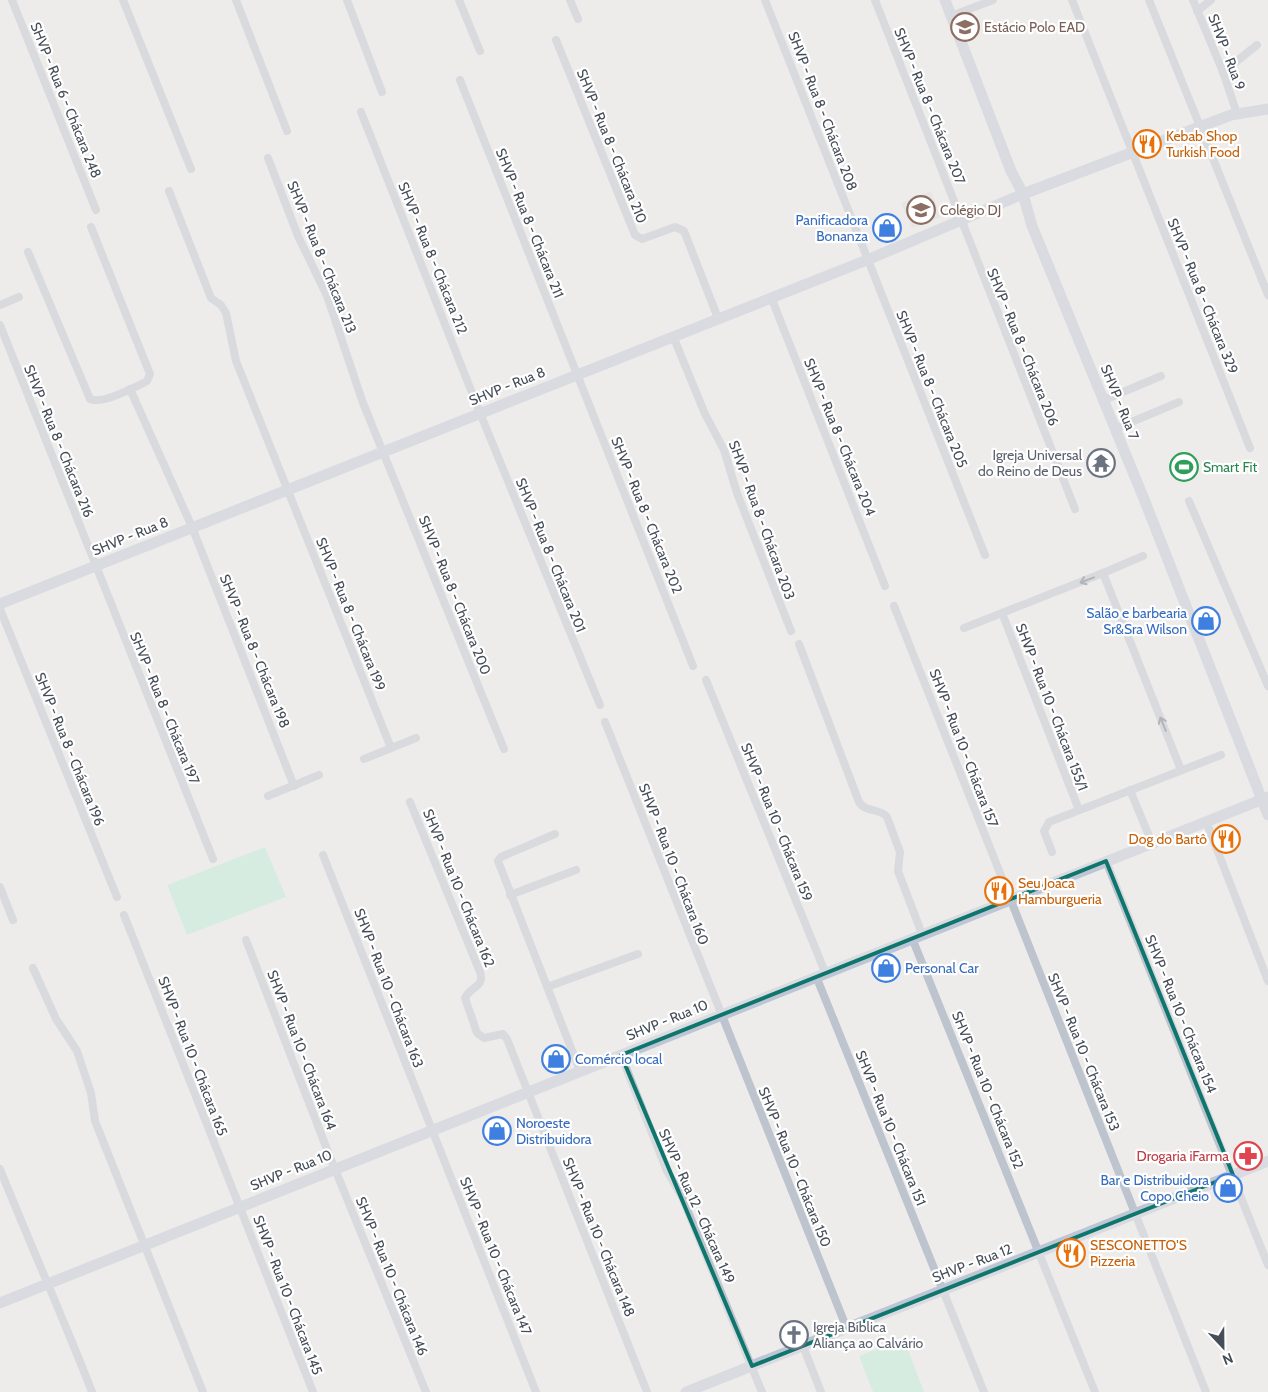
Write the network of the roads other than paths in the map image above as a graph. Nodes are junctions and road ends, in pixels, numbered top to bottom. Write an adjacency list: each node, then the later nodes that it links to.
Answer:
1 (12, 0): 34 (street, SHVP - Rua 6 - Chácara 248)
2 (123, 0): 31 (street)
3 (236, 0): 28 (street)
4 (346, 0): 23 (street)
5 (459, 0): 20 (street)
6 (570, 0): 17 (street)
7 (765, 0): 38 (street, SHVP - Rua 8 - Chácara 208)
8 (874, 0): 35 (street, SHVP - Rua 8 - Chácara 207)
9 (945, 0): 16 (street, SHVP - Rua 7)
10 (994, 0): 16 (street)
11 (1072, 0): 29 (street, SHVP - Rua 8 - Chácara 329)
12 (1149, 0): 27 (street)
13 (1192, 0): 15 (street, SHVP - Rua 9)
14 (1211, 0): 15 (street)
15 (1197, 12): 21 (street, SHVP - Rua 9)
16 (951, 16): 33 (street, SHVP - Rua 7)
17 (578, 19)
18 (556, 40): 43 (street, SHVP - Rua 8 - Chácara 210)
19 (1257, 45): 21 (street)
20 (480, 51)
21 (1223, 72): 26 (street, SHVP - Rua 9)
22 (460, 80): 46 (street, SHVP - Rua 8 - Chácara 211)
23 (382, 92)
24 (1268, 109): 26 (street, SHVP - Rua 8)
25 (361, 112): 51 (street, SHVP - Rua 8 - Chácara 212)
26 (1237, 114): 27 (street, SHVP - Rua 8)
27 (1199, 127): 29 (street, SHVP - Rua 8); 39 (street)
28 (287, 130)
29 (1133, 152): 33 (street, SHVP - Rua 8); 53 (street, SHVP - Rua 8 - Chácara 329)
30 (268, 158): 54 (street, SHVP - Rua 8 - Chácara 213)
31 (191, 169)
32 (169, 191): 55 (street, SHVP - Rua 8 - Chácara 199)
33 (1023, 194): 35 (street, SHVP - Rua 8); 49 (street, SHVP - Rua 7)
34 (96, 210)
35 (961, 221): 38 (street, SHVP - Rua 8); 57 (street, SHVP - Rua 8 - Chácara 206)
36 (91, 227): 48 (street)
37 (28, 252): 48 (street)
38 (867, 260): 41 (street, SHVP - Rua 8); 59 (street, SHVP - Rua 8 - Chácara 205)
39 (1268, 295)
40 (19, 297): 42 (street)
41 (771, 297): 43 (street, SHVP - Rua 8); 63 (street, SHVP - Rua 8 - Chácara 204)
42 (0, 305)
43 (718, 318): 45 (street, SHVP - Rua 8)
44 (0, 325): 61 (street, SHVP - Rua 8 - Chácara 216)
45 (673, 336): 46 (street, SHVP - Rua 8); 69 (street, SHVP - Rua 8 - Chácara 203)
46 (576, 374): 51 (street, SHVP - Rua 8); 71 (street, SHVP - Rua 8 - Chácara 202)
47 (1161, 376): 49 (street)
48 (130, 389): 58 (street, SHVP - Rua 8 - Chácara 198)
49 (1104, 400): 52 (street, SHVP - Rua 7)
50 (1178, 402): 52 (street)
51 (480, 413): 54 (street, SHVP - Rua 8); 74 (street, SHVP - Rua 8 - Chácara 201)
52 (1115, 429): 86 (street, SHVP - Rua 7)
53 (1250, 448)
54 (382, 450): 55 (street, SHVP - Rua 8); 78 (street, SHVP - Rua 8 - Chácara 200)
55 (287, 489): 58 (street, SHVP - Rua 8); 77 (street, SHVP - Rua 8 - Chácara 199)
56 (1189, 501): 73 (street)
57 (1075, 509)
58 (192, 527): 61 (street, SHVP - Rua 8); 83 (street, SHVP - Rua 8 - Chácara 198)
59 (985, 555)
60 (1143, 556): 62 (street, SHVP - Rua 10 - Chácara 155/1)
61 (96, 566): 64 (street, SHVP - Rua 8); 95 (street, SHVP - Rua 8 - Chácara 197)
62 (1103, 573): 67 (street, SHVP - Rua 10 - Chácara 155/1, one-way to 67); 81 (street, one-way to 62)
63 (885, 586)
64 (0, 604)
65 (894, 606): 101 (street, SHVP - Rua 10 - Chácara 157)
66 (0, 609): 100 (street, SHVP - Rua 8 - Chácara 196)
67 (1002, 613): 68 (street, SHVP - Rua 10 - Chácara 155/1); 88 (street, SHVP - Rua 10 - Chácara 155/1)
68 (964, 628)
69 (791, 631)
70 (799, 644): 104 (street, SHVP - Rua 10 - Chácara 152)
71 (694, 666)
72 (706, 680): 108 (street, SHVP - Rua 10 - Chácara 159)
73 (1268, 686)
74 (600, 705)
75 (605, 722): 111 (street, SHVP - Rua 10 - Chácara 160)
76 (416, 738): 77 (street)
77 (391, 748): 80 (street)
78 (504, 749)
79 (1221, 754): 81 (street, SHVP - Rua 10 - Chácara 155/1)
80 (364, 759)
81 (1181, 770): 84 (street, SHVP - Rua 10 - Chácara 155/1)
82 (318, 775): 83 (street)
83 (294, 786): 85 (street)
84 (1130, 790): 88 (street, SHVP - Rua 10 - Chácara 155/1); 92 (street)
85 (268, 796)
86 (1265, 798): 89 (street, SHVP - Rua 7); 90 (street, SHVP - Rua 10)
87 (410, 802): 114 (street, SHVP - Rua 10 - Chácara 162)
88 (1079, 810): 93 (street, SHVP - Rua 10 - Chácara 155/1)
89 (1268, 815)
90 (1206, 821): 92 (street, SHVP - Rua 10); 109 (street)
91 (555, 834): 99 (street)
92 (1152, 842): 96 (street, SHVP - Rua 10)
93 (1052, 852)
94 (323, 855): 115 (street, SHVP - Rua 10 - Chácara 163)
95 (213, 859)
96 (1106, 861): 101 (street, SHVP - Rua 10); 119 (street, SHVP - Rua 10 - Chácara 154)
97 (576, 870): 99 (street)
98 (0, 888): 103 (street)
99 (510, 895): 110 (street)
100 (117, 897)
101 (1010, 900): 104 (street, SHVP - Rua 10); 121 (street, SHVP - Rua 10 - Chácara 153)
102 (124, 915): 120 (street, SHVP - Rua 10 - Chácara 165)
103 (13, 920)
104 (917, 936): 108 (street, SHVP - Rua 10); 123 (street, SHVP - Rua 10 - Chácara 152)
105 (246, 940): 118 (street, SHVP - Rua 10 - Chácara 164)
106 (638, 954): 110 (street)
107 (33, 968): 122 (street)
108 (821, 974): 111 (street, SHVP - Rua 10); 126 (street, SHVP - Rua 10 - Chácara 151)
109 (1268, 981)
110 (547, 987): 113 (street)
111 (721, 1014): 112 (street, SHVP - Rua 10); 128 (street, SHVP - Rua 10 - Chácara 150)
112 (621, 1055): 113 (street, SHVP - Rua 10); 130 (street, SHVP - Rua 12 - Chácara 149)
113 (580, 1071): 114 (street, SHVP - Rua 10)
114 (528, 1092): 115 (street, SHVP - Rua 10); 136 (street, SHVP - Rua 10 - Chácara 148)
115 (432, 1130): 118 (street, SHVP - Rua 10); 135 (street, SHVP - Rua 10 - Chácara 147)
116 (1268, 1161): 119 (street, SHVP - Rua 12)
117 (0, 1169): 125 (street)
118 (336, 1169): 120 (street, SHVP - Rua 10); 134 (street, SHVP - Rua 10 - Chácara 146)
119 (1233, 1175): 121 (street, SHVP - Rua 12); 124 (street, SHVP - Rua 10 - Chácara 154)
120 (240, 1207): 122 (street, SHVP - Rua 10); 133 (street, SHVP - Rua 10 - Chácara 145)
121 (1135, 1214): 123 (street, SHVP - Rua 12); 142 (street, SHVP - Rua 10 - Chácara 153)
122 (144, 1245): 125 (street, SHVP - Rua 10); 132 (street)
123 (1040, 1252): 126 (street, SHVP - Rua 12); 141 (street, SHVP - Rua 10 - Chácara 152)
124 (1268, 1265)
125 (48, 1283): 127 (street, SHVP - Rua 10); 131 (street)
126 (943, 1290): 128 (street, SHVP - Rua 12); 140 (street, SHVP - Rua 10 - Chácara 151)
127 (0, 1303)
128 (847, 1329): 129 (street, SHVP - Rua 12)
129 (803, 1346): 130 (street, SHVP - Rua 12); 139 (street)
130 (752, 1366): 137 (street, SHVP - Rua 12); 138 (street, SHVP - Rua 12 - Chácara 149)
131 (92, 1392)
132 (203, 1392)
133 (313, 1392)
134 (426, 1392)
135 (536, 1392)
136 (647, 1392)
137 (686, 1392)
138 (762, 1392)
139 (820, 1392)
140 (984, 1392)
141 (1095, 1392)
142 (1206, 1392)

